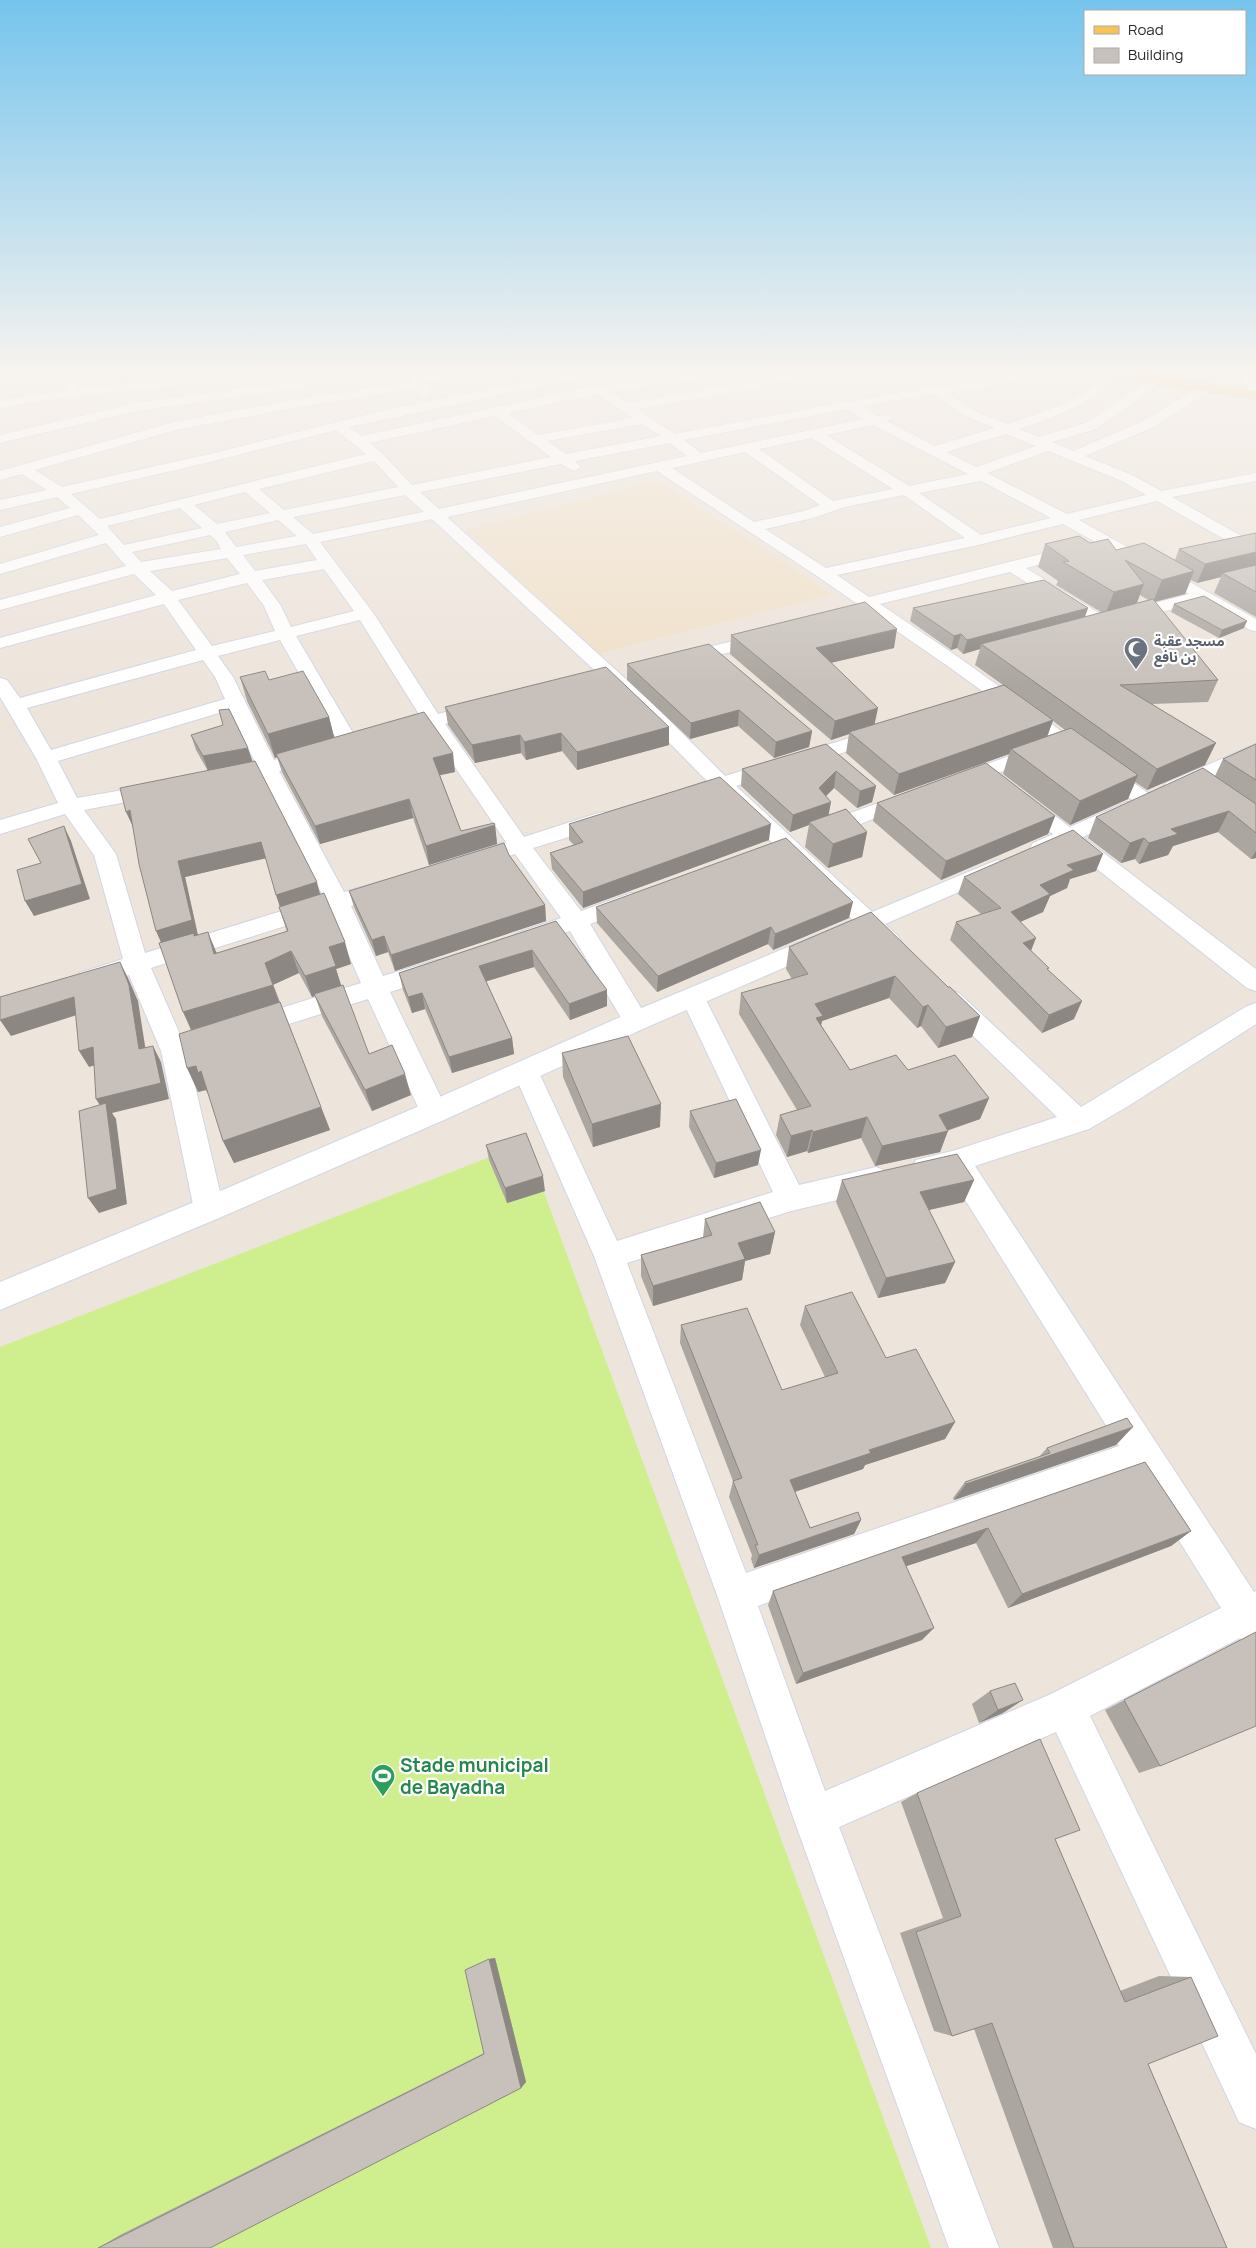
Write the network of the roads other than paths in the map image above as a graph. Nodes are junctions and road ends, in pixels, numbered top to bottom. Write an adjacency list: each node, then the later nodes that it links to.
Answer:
1 (34, 476): 18 (street)
2 (124, 476): 18 (street)
3 (294, 476): 16 (street)
4 (396, 476): 17 (street)
5 (479, 476): 17 (street)
6 (585, 476): 15 (street)
7 (620, 476): 15 (street)
8 (674, 476): 28 (street)
9 (788, 476): 23 (street)
10 (883, 476): 19 (street)
11 (971, 476): 19 (street)
12 (983, 476): 27 (street)
13 (1122, 476): 20 (street)
14 (1256, 477): 20 (street)
15 (593, 482): 25 (street)
16 (248, 487): 21 (street); 26 (street)
17 (409, 490): 25 (street); 26 (street)
18 (59, 491): 22 (street); 24 (street)
19 (907, 491): 23 (street); 33 (street)
20 (1159, 495): 27 (street); 35 (street)
21 (183, 503): 29 (street); 31 (street)
22 (0, 505)
23 (831, 506): 28 (street)
24 (79, 510): 30 (street); 31 (street)
25 (435, 514): 32 (street); 64 (street)
26 (280, 516): 29 (street); 32 (street)
27 (1065, 518): 33 (street); 34 (street)
28 (751, 527): 44 (street)
29 (214, 530): 31 (street); 37 (street)
30 (0, 532)
31 (109, 537): 42 (street); 43 (street)
32 (310, 539): 37 (street); 39 (street)
33 (978, 540): 44 (street)
34 (1110, 542): 40 (street); 41 (street)
35 (1251, 544): 36 (street)
36 (1228, 549)
37 (230, 551): 42 (street); 45 (street)
38 (1171, 562): 41 (street)
39 (328, 563): 45 (street); 52 (street)
40 (1012, 566): 51 (street); 53 (street)
41 (1152, 566): 47 (street)
42 (137, 568): 48 (street); 49 (street)
43 (0, 570): 49 (street)
44 (822, 573): 51 (street)
45 (250, 576): 48 (street); 56 (street)
46 (1219, 585): 47 (street)
47 (1198, 594): 53 (street); 54 (street)
48 (167, 596): 58 (street); 59 (street)
49 (19, 599): 50 (street)
50 (0, 604)
51 (865, 609): 62 (street)
52 (365, 614): 56 (street); 71 (street)
53 (1101, 622): 55 (street)
54 (1256, 626)
55 (1083, 627)
56 (286, 634): 59 (street); 74 (street)
57 (781, 634): 61 (street)
58 (0, 643)
59 (207, 654): 66 (street); 68 (street)
60 (973, 658): 62 (street)
61 (666, 662)
62 (955, 663): 67 (street)
63 (628, 671): 64 (street)
64 (610, 676): 65 (street); 80 (street)
65 (591, 680)
66 (5, 693): 76 (street)
67 (1001, 696): 70 (street); 73 (street)
68 (235, 702): 76 (street); 77 (street)
69 (498, 704): 71 (street)
70 (974, 705)
71 (434, 721): 74 (street); 88 (street)
72 (901, 728): 80 (street)
73 (1064, 743): 79 (street); 83 (street)
74 (350, 745): 77 (street)
75 (1256, 750): 83 (street)
76 (46, 758): 84 (street)
77 (267, 768): 78 (street); 93 (street)
78 (204, 781)
79 (997, 781): 87 (street); 89 (street)
80 (721, 783): 82 (street); 89 (street)
81 (177, 786): 84 (street)
82 (666, 800)
83 (1145, 800): 87 (street)
84 (70, 806): 86 (street); 99 (street)
85 (620, 814): 88 (street)
86 (0, 827)
87 (1068, 836): 95 (street); 100 (street)
88 (519, 845): 90 (street); 94 (street)
89 (778, 846): 95 (street)
90 (453, 866)
91 (405, 881): 93 (street)
92 (650, 894): 94 (street)
93 (338, 902): 99 (street); 103 (street)
94 (576, 922): 96 (street); 106 (street)
95 (870, 923): 97 (street); 104 (street)
96 (503, 946)
97 (906, 957)
98 (458, 961): 103 (street)
99 (137, 965): 102 (street); 107 (street)
100 (1256, 982)
101 (935, 984): 110 (street)
102 (64, 986)
103 (376, 988): 107 (street); 109 (street)
104 (693, 998): 106 (street); 112 (street)
105 (1256, 1012): 110 (street)
106 (636, 1021): 108 (street)
107 (174, 1051): 113 (street)
108 (526, 1071): 109 (street); 114 (street)
109 (434, 1112): 113 (street)
110 (1079, 1121): 111 (street)
111 (956, 1161): 112 (street); 116 (street)
112 (791, 1199): 114 (street)
113 (209, 1210): 115 (street)
114 (609, 1256): 117 (street)
115 (0, 1296)
116 (1144, 1454): 117 (street); 118 (street)
117 (736, 1595): 120 (street)
118 (1253, 1618): 119 (street)
119 (1065, 1708): 120 (street); 121 (street)
120 (814, 1817): 122 (street)
121 (1256, 2105)
122 (974, 2248)

